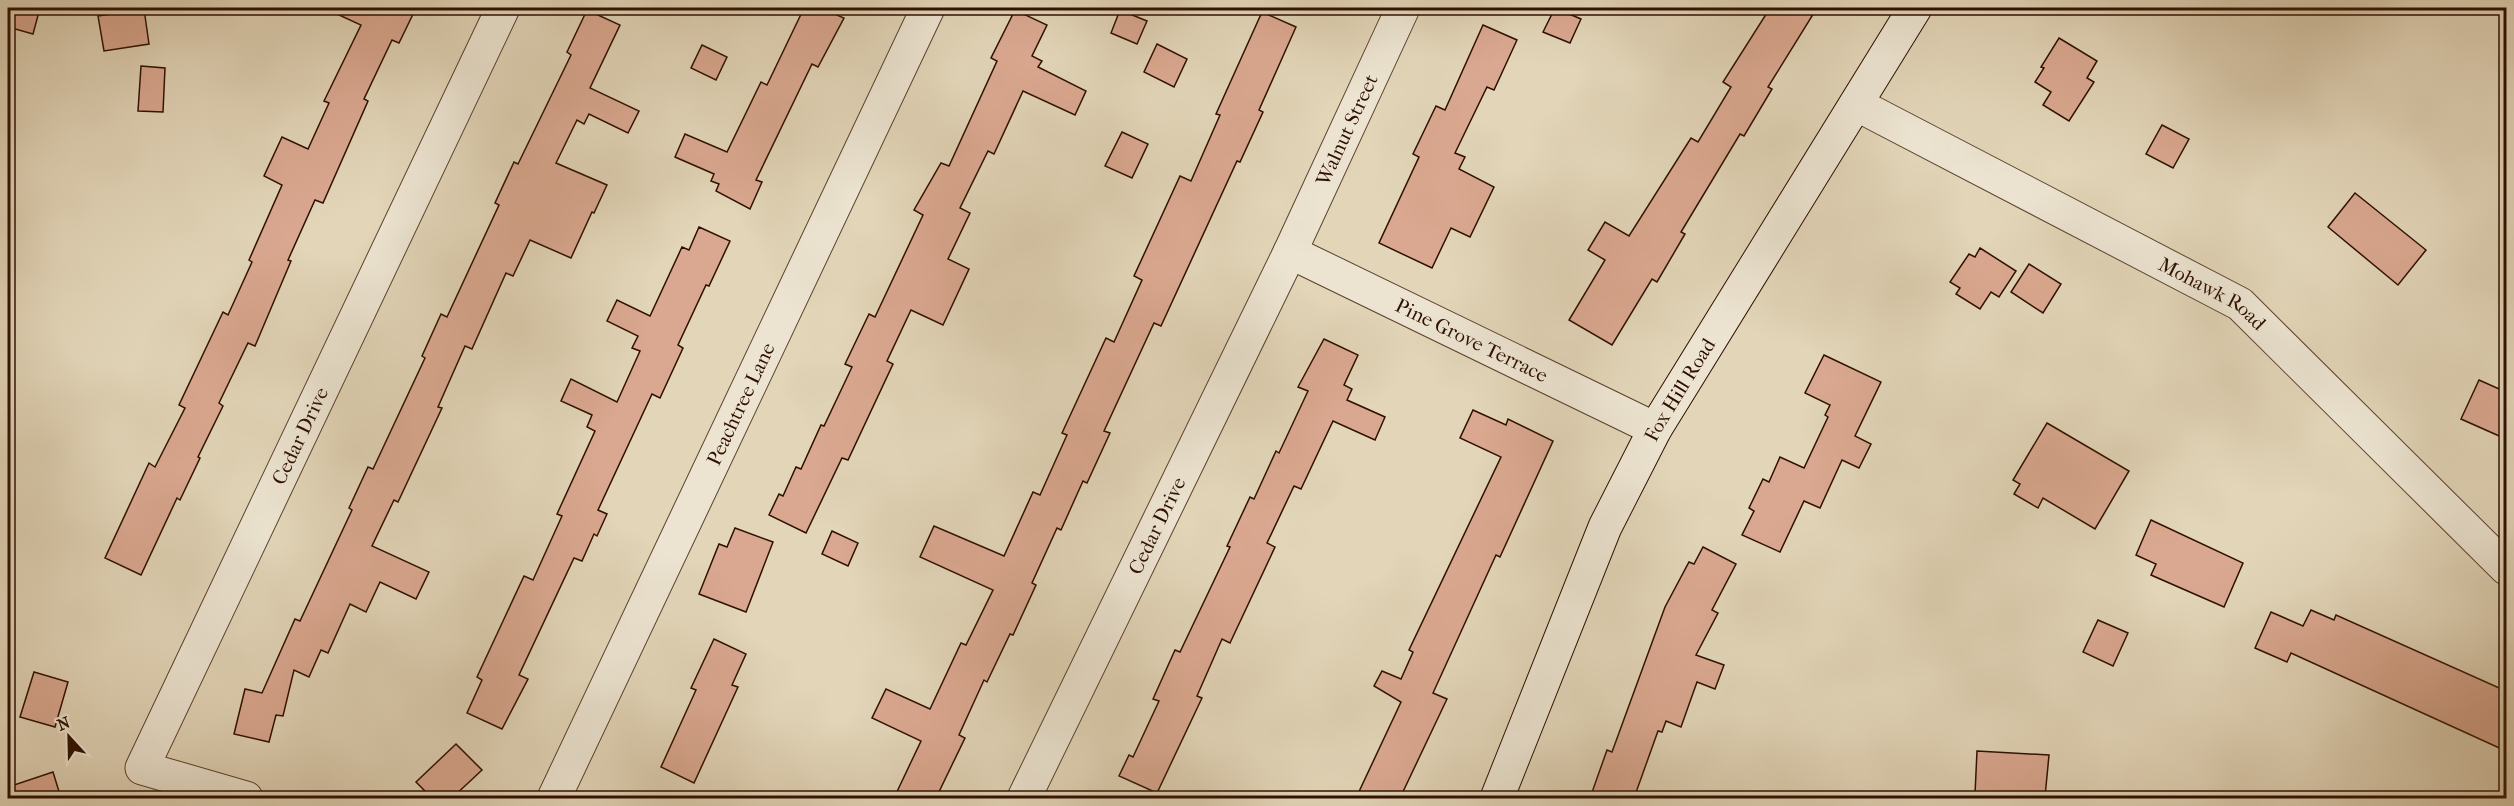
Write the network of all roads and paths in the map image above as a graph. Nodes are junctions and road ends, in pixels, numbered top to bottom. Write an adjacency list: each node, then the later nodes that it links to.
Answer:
1 (503, 8): 9 (street, Cedar Drive)
2 (928, 8): 10 (street, Peachtree Lane)
3 (1403, 8): 6 (street, Walnut Street)
4 (1915, 8): 5 (street, Fox Hill Road)
5 (1856, 104): 7 (street, Fox Hill Road); 8 (street, Mohawk Road)
6 (1290, 252): 7 (street, Pine Grove Terrace); 11 (street, Cedar Drive)
7 (1655, 429): 12 (street, Fox Hill Road)
8 (2506, 568)
9 (246, 798)
10 (554, 798)
11 (1024, 798)
12 (1497, 798)

